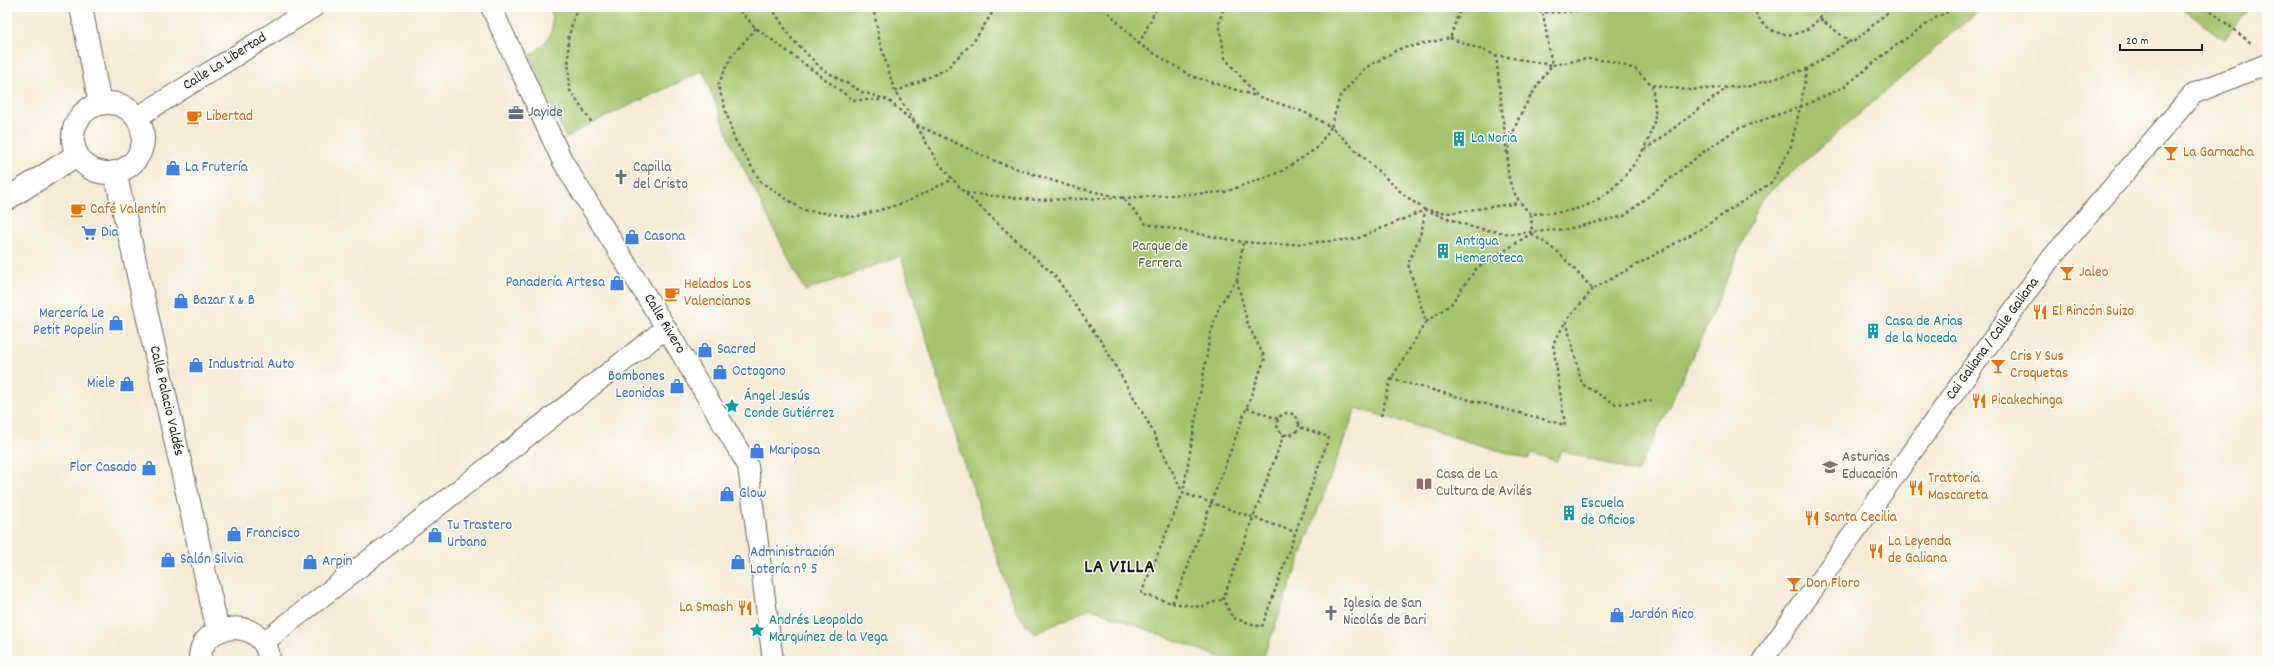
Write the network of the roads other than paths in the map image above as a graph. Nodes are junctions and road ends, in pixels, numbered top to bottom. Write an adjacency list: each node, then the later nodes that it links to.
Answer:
1 (81, 7): 5 (street)
2 (314, 7): 6 (street, Calle La Libertad)
3 (491, 7): 10 (street, Calle Rivero)
4 (2262, 56): 15 (street, Cai Galiana / Calle Galiana)
5 (100, 104): 6 (street); 7 (street)
6 (136, 118): 8 (street)
7 (77, 155): 8 (street); 9 (street)
8 (115, 172): 11 (street, Calle Palacio Valdés)
9 (7, 199)
10 (666, 328): 12 (street); 14 (street, Calle Rivero)
11 (218, 631): 12 (street); 13 (street)
12 (266, 651)
13 (200, 661)
14 (772, 661)
15 (1762, 661)

